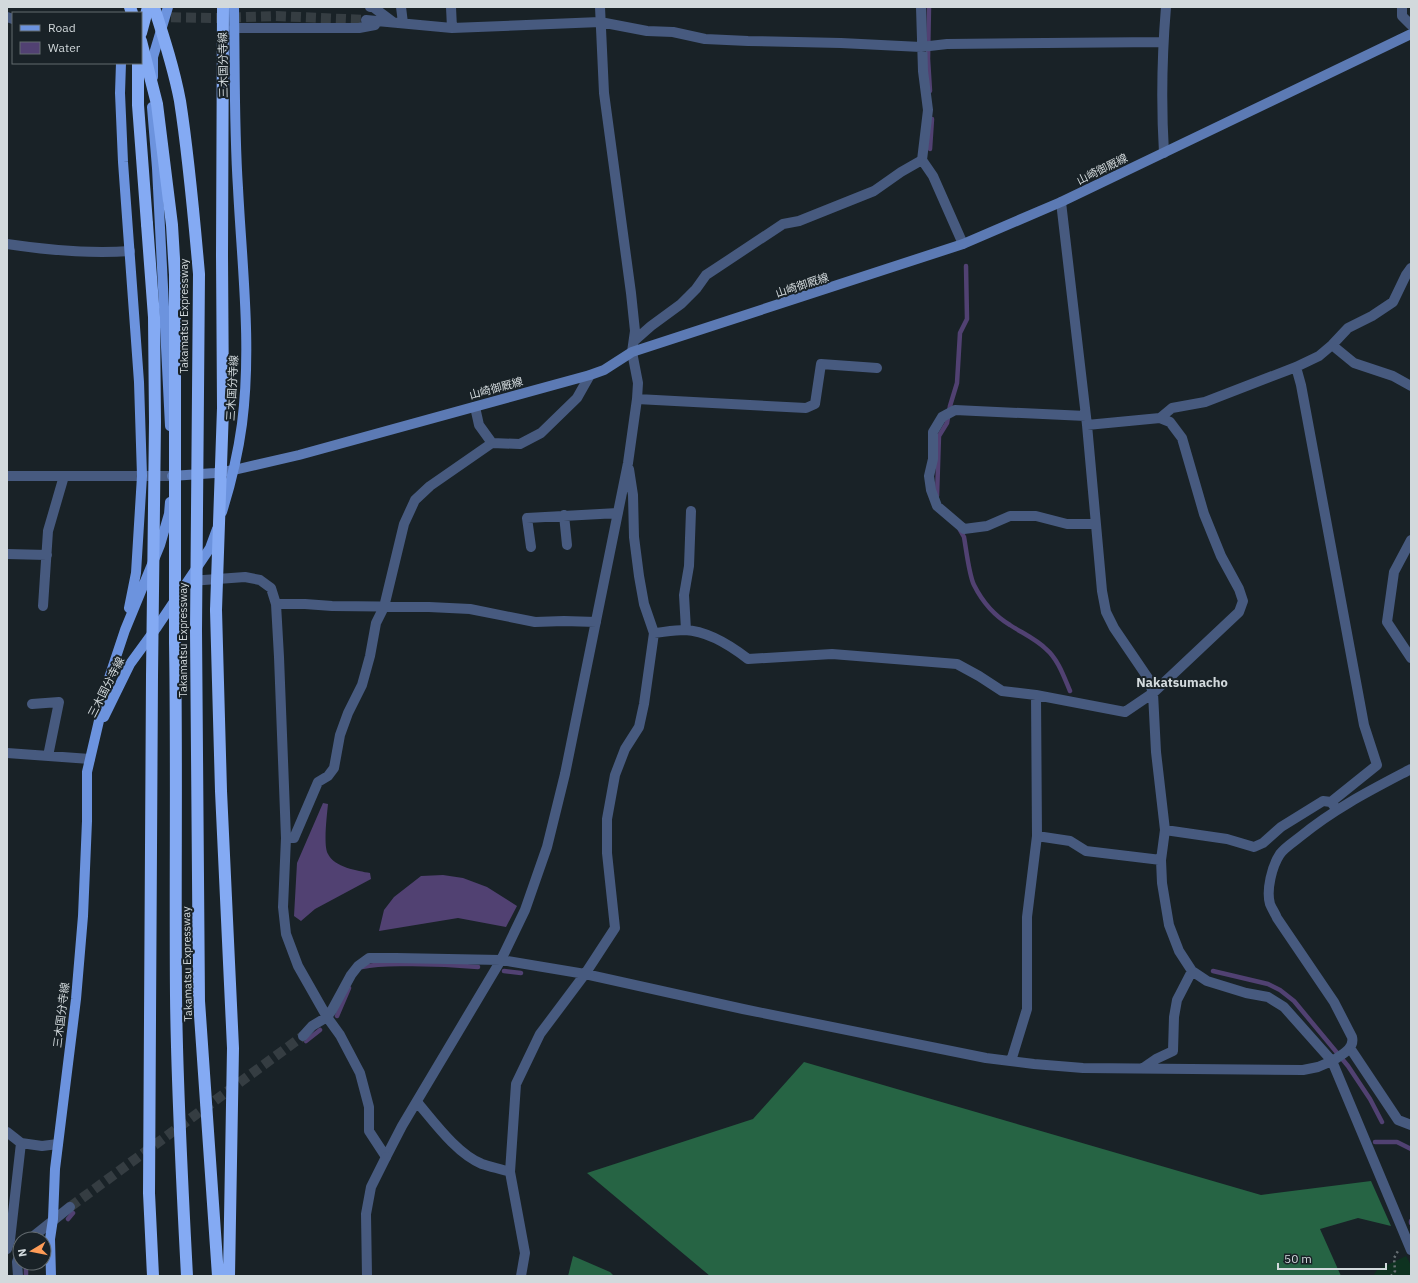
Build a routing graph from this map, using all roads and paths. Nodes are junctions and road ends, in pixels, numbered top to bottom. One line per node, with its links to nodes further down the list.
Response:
1 (148, 7): 19 (highway)
2 (154, 7): 106 (highway, Takamatsu Expressway, bridge)
3 (168, 7): 50 (main road, 三木国分寺線)
4 (223, 7): 107 (highway, bridge)
5 (234, 7): 17 (main road, 三木国分寺線)
6 (370, 7): 14 (street)
7 (401, 7): 14 (street)
8 (451, 7): 18 (street)
9 (600, 7): 15 (street)
10 (921, 7): 23 (street)
11 (1166, 7): 21 (street)
12 (1402, 7): 16 (street)
13 (366, 20): 14 (street)
14 (398, 22): 17 (street); 18 (street)
15 (600, 22): 18 (street); 23 (street); 33 (street)
16 (1411, 25)
17 (234, 28): 46 (main road, 三木国分寺線)
18 (452, 28)
19 (142, 29)
20 (1411, 34): 26 (main road, 山崎御厩線)
21 (1163, 42): 23 (street); 26 (street)
22 (142, 45): 105 (highway, Takamatsu Expressway, bridge)
23 (922, 48): 27 (street)
24 (121, 64): 31 (main road)
25 (138, 64): 104 (highway, bridge)
26 (1164, 153): 28 (main road, 山崎御厩線)
27 (922, 160): 30 (street); 33 (street)
28 (1061, 202): 30 (main road, 山崎御厩線); 43 (street)
29 (7, 244): 31 (street)
30 (963, 244): 35 (main road, 山崎御厩線)
31 (130, 251): 49 (main road)
32 (1411, 268): 34 (street)
33 (634, 341): 35 (street)
34 (1332, 345): 36 (street); 39 (street)
35 (632, 352): 38 (main road, 山崎御厩線); 40 (street)
36 (1296, 367): 42 (street); 77 (street)
37 (877, 368): 40 (street)
38 (590, 375): 41 (main road, 山崎御厩線); 44 (street)
39 (1411, 386)
40 (637, 399): 45 (street)
41 (475, 407): 44 (street); 46 (main road, 山崎御厩線)
42 (1160, 418): 43 (street); 69 (street)
43 (1087, 420): 54 (street); 54 (street)
44 (492, 443): 63 (street)
45 (628, 463): 52 (street); 67 (street)
46 (234, 470): 50 (main road, 山崎御厩線); 60 (main road, 三木国分寺線)
47 (7, 476): 48 (street)
48 (64, 476): 49 (street); 59 (street)
49 (142, 476): 50 (street); 65 (main road)
50 (172, 476): 65 (main road, 三木国分寺線)
51 (691, 511): 66 (street)
52 (618, 513): 53 (street); 64 (street)
53 (564, 515): 56 (street); 57 (street)
54 (1096, 524): 69 (street)
55 (1411, 540): 68 (street)
56 (567, 545)
57 (531, 547)
58 (7, 554): 59 (street)
59 (47, 555): 62 (street)
60 (188, 581): 61 (street); 72 (main road, 三木国分寺線)
61 (276, 604): 63 (street); 80 (street)
62 (43, 606)
63 (384, 607): 64 (street); 80 (street)
64 (596, 622): 82 (street)
65 (125, 630): 72 (main road, 三木国分寺線)
66 (686, 630): 67 (street); 70 (street)
67 (654, 633): 84 (street)
68 (1411, 658)
69 (1153, 693): 70 (street); 78 (street)
70 (1036, 695): 79 (street)
71 (32, 704): 74 (street)
72 (96, 733): 75 (main road, 三木国分寺線)
73 (7, 753): 74 (street)
74 (48, 756): 75 (street)
75 (90, 759): 95 (main road, 三木国分寺線)
76 (1411, 769): 77 (street)
77 (1334, 806): 78 (street); 87 (street)
78 (1165, 830): 81 (street)
79 (1037, 836): 81 (street); 89 (street)
80 (286, 838): 85 (street)
81 (1161, 860): 83 (street)
82 (501, 960): 84 (street); 85 (street); 91 (street)
83 (1192, 971): 88 (street); 90 (street)
84 (584, 974): 89 (street); 97 (street)
85 (327, 1017): 86 (street); 96 (street)
86 (303, 1036)
87 (1348, 1050): 88 (street); 92 (street)
88 (1334, 1060): 90 (street); 101 (street)
89 (1011, 1061): 90 (street)
90 (1144, 1068)
91 (416, 1102): 96 (street); 97 (street)
92 (1411, 1125)
93 (7, 1132): 94 (street)
94 (21, 1143): 95 (street); 102 (street)
95 (58, 1144): 99 (main road, 三木国分寺線)
96 (386, 1157): 108 (street)
97 (510, 1172): 109 (street)
98 (70, 1207): 99 (street)
99 (54, 1219): 100 (street); 103 (main road, 三木国分寺線)
100 (40, 1231)
101 (1407, 1248): 110 (path)
102 (7, 1249)
103 (51, 1276)
104 (153, 1276)
105 (187, 1276)
106 (218, 1276)
107 (229, 1276)
108 (367, 1276)
109 (521, 1276)
110 (1391, 1276)

